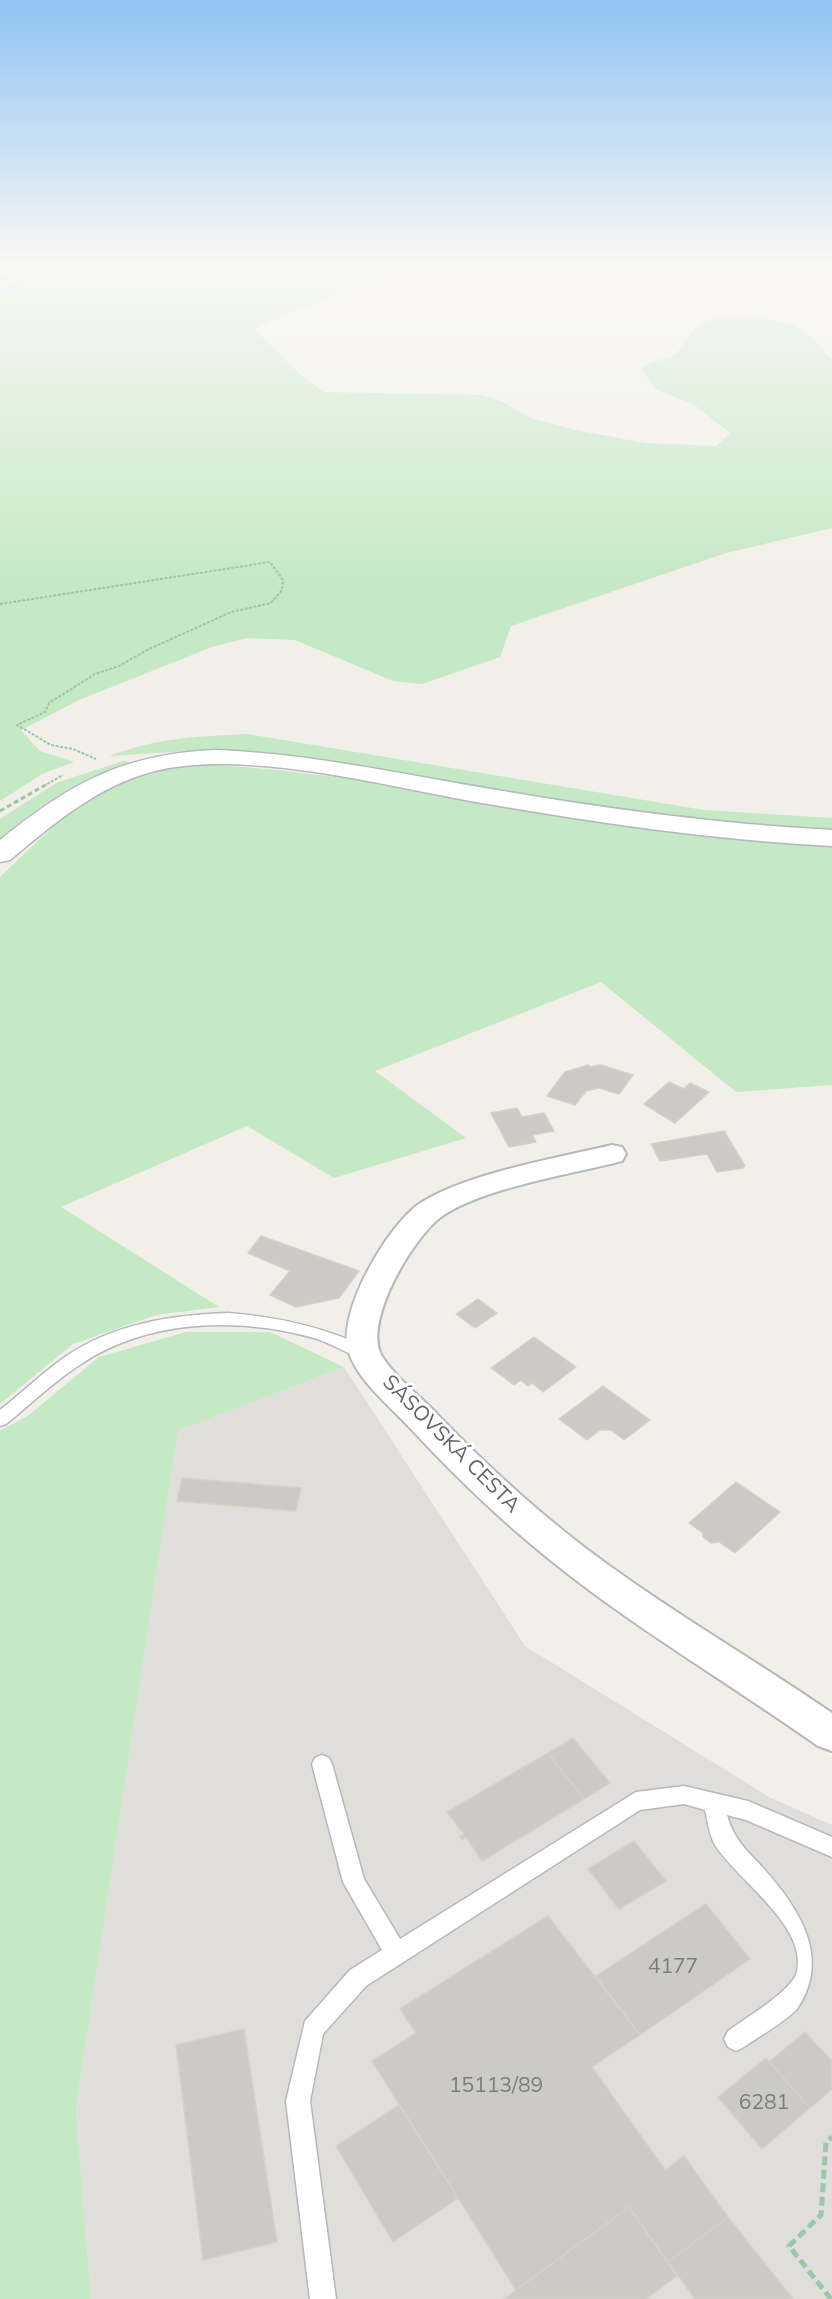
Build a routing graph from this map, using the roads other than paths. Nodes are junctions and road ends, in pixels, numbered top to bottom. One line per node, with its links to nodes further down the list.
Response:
1 (832, 838): 2 (street)
2 (0, 854)
3 (612, 1154): 4 (street)
4 (364, 1353): 5 (lane); 6 (street, SÁSOVSKÁ CESTA)
5 (0, 1419)
6 (832, 1734)
7 (322, 1764): 10 (lane)
8 (713, 1802): 9 (lane); 10 (lane); 11 (lane)
9 (832, 1847)
10 (396, 1954): 12 (lane)
11 (736, 2039)
12 (322, 2299)

